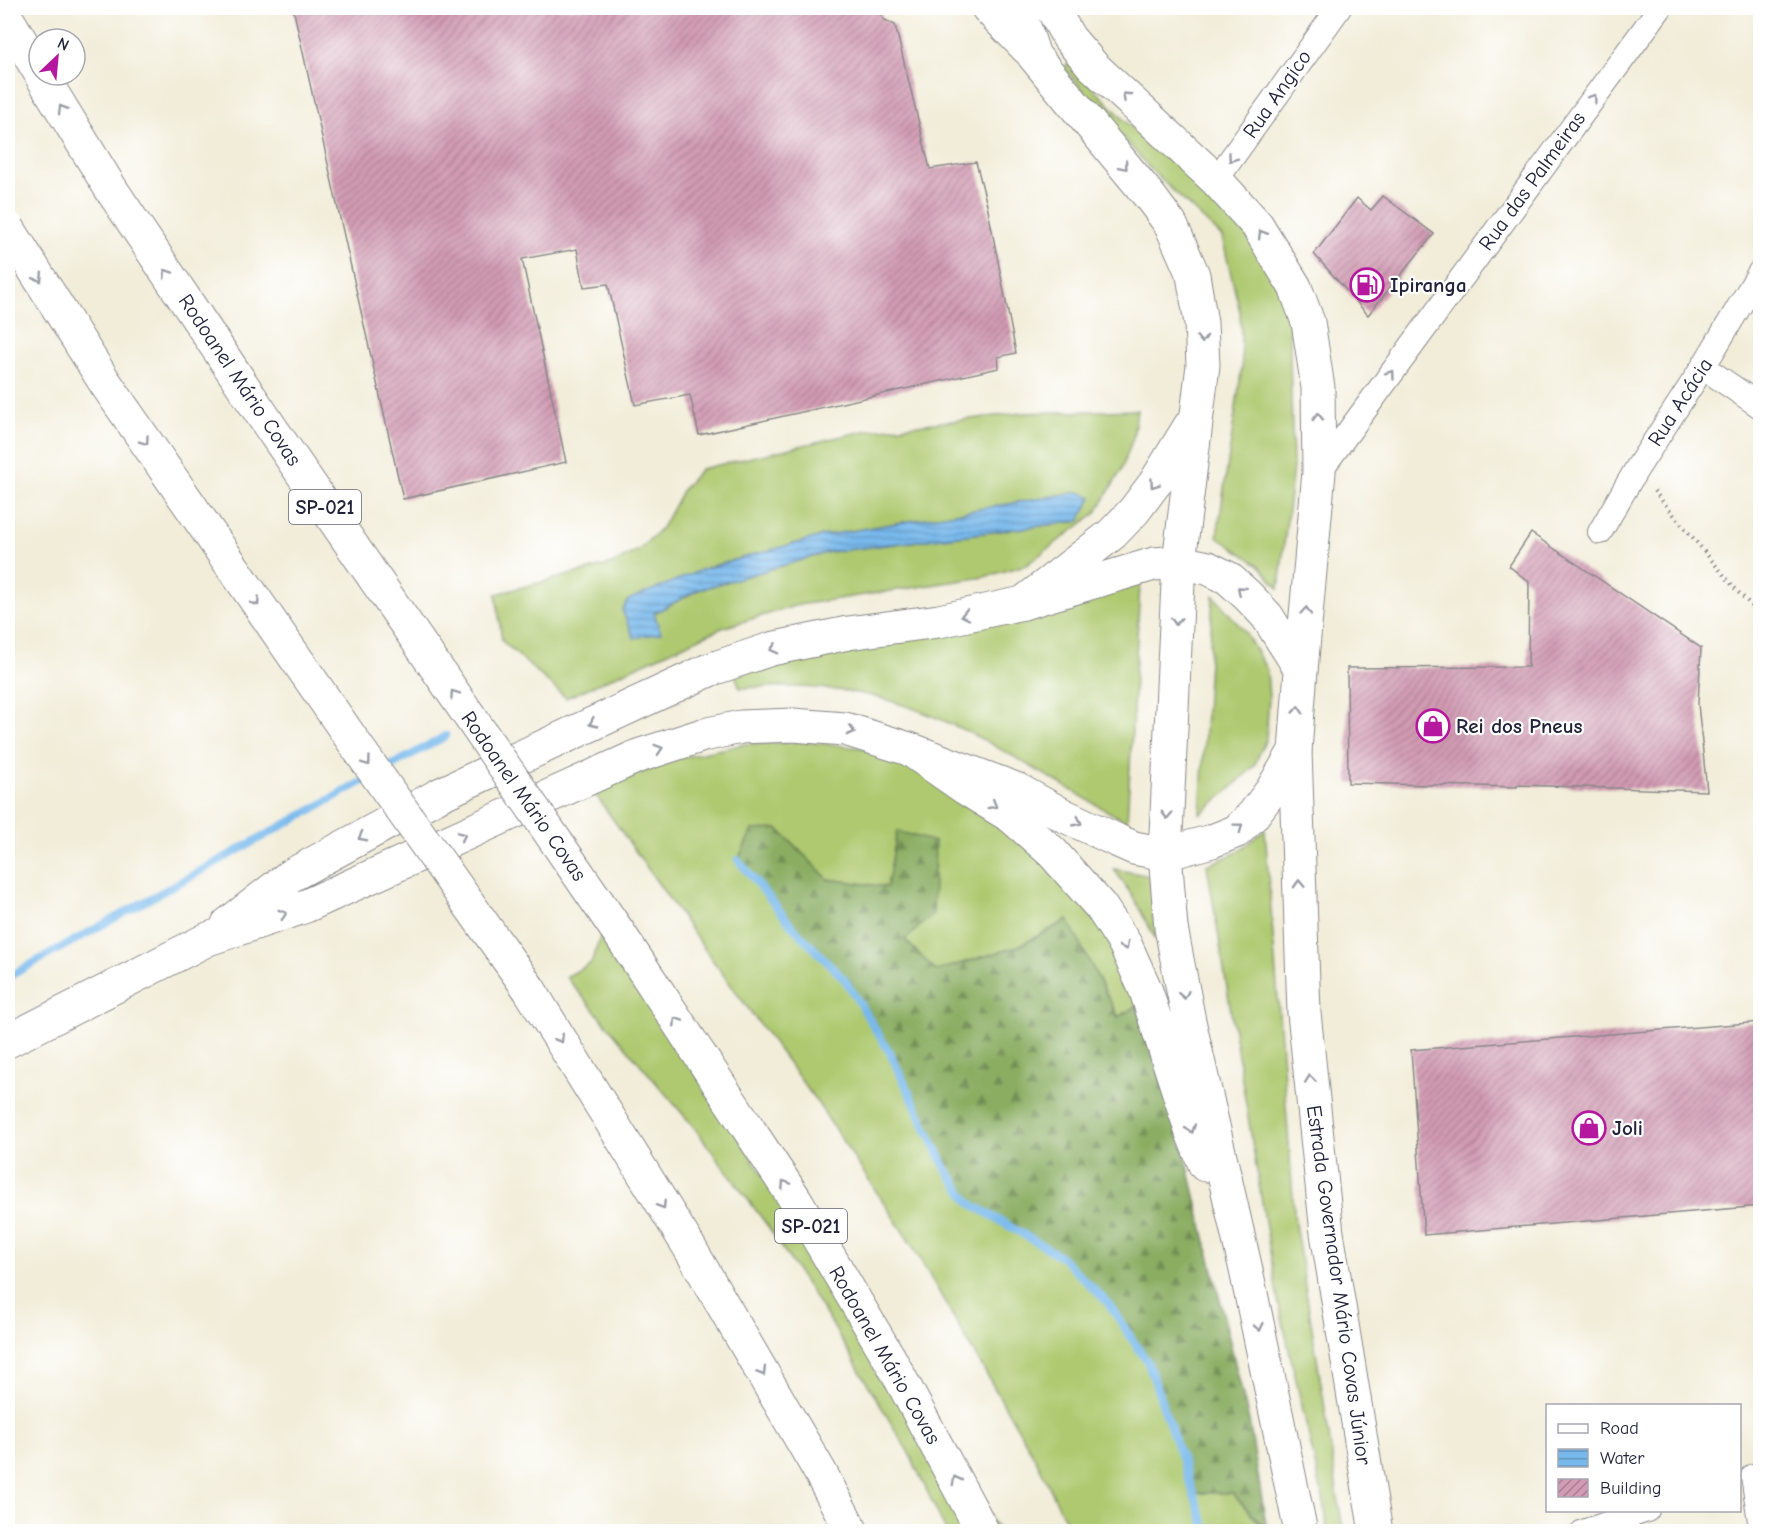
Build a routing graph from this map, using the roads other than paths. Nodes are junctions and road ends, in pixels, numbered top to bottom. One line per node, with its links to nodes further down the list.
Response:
1 (988, 8): 8 (main road)
2 (1018, 8): 8 (main road)
3 (1052, 8): 10 (main road, Estrada Governador Mário Covas Júnior, one-way to 3)
4 (1339, 8): 10 (street, Rua Angico, one-way to 10)
5 (1660, 8): 16 (street, Rua das Palmeiras, one-way to 5)
6 (8, 20): 7 (main road)
7 (27, 51)
8 (1034, 56): 15 (main road, one-way to 15)
9 (48, 87): 31 (main road, Rodoanel Mário Covas / SP-021, one-way to 9, bridge)
10 (1216, 180): 16 (main road, Estrada Governador Mário Covas Júnior, one-way to 10)
11 (8, 228): 30 (main road, one-way to 30, bridge)
12 (1761, 273): 13 (street, Rua Acácia)
13 (1703, 367): 14 (street); 17 (street, Rua Acácia)
14 (1761, 406)
15 (1196, 417): 18 (main road); 19 (main road, one-way to 19)
16 (1319, 471): 20 (main road, Estrada Governador Mário Covas Júnior, one-way to 16)
17 (1600, 532)
18 (1179, 562): 19 (main road); 20 (main road, one-way to 18); 23 (main road, one-way to 23)
19 (1023, 603): 24 (main road, one-way to 24)
20 (1301, 670): 22 (main road, Estrada Governador Mário Covas Júnior, one-way to 20)
21 (909, 749): 23 (main road, one-way to 23); 24 (main road, one-way to 21); 26 (main road, one-way to 26)
22 (1295, 751): 23 (main road, one-way to 22); 33 (main road, Estrada Governador Mário Covas Júnior, one-way to 22)
23 (1165, 854): 26 (main road, one-way to 26)
24 (207, 939): 25 (main road)
25 (8, 1041)
26 (1246, 1270): 32 (main road, one-way to 32)
27 (1751, 1477): 29 (street)
28 (1641, 1512): 34 (street)
29 (1761, 1521)
30 (852, 1532)
31 (983, 1532)
32 (1301, 1532)
33 (1376, 1532)
34 (1583, 1532)

